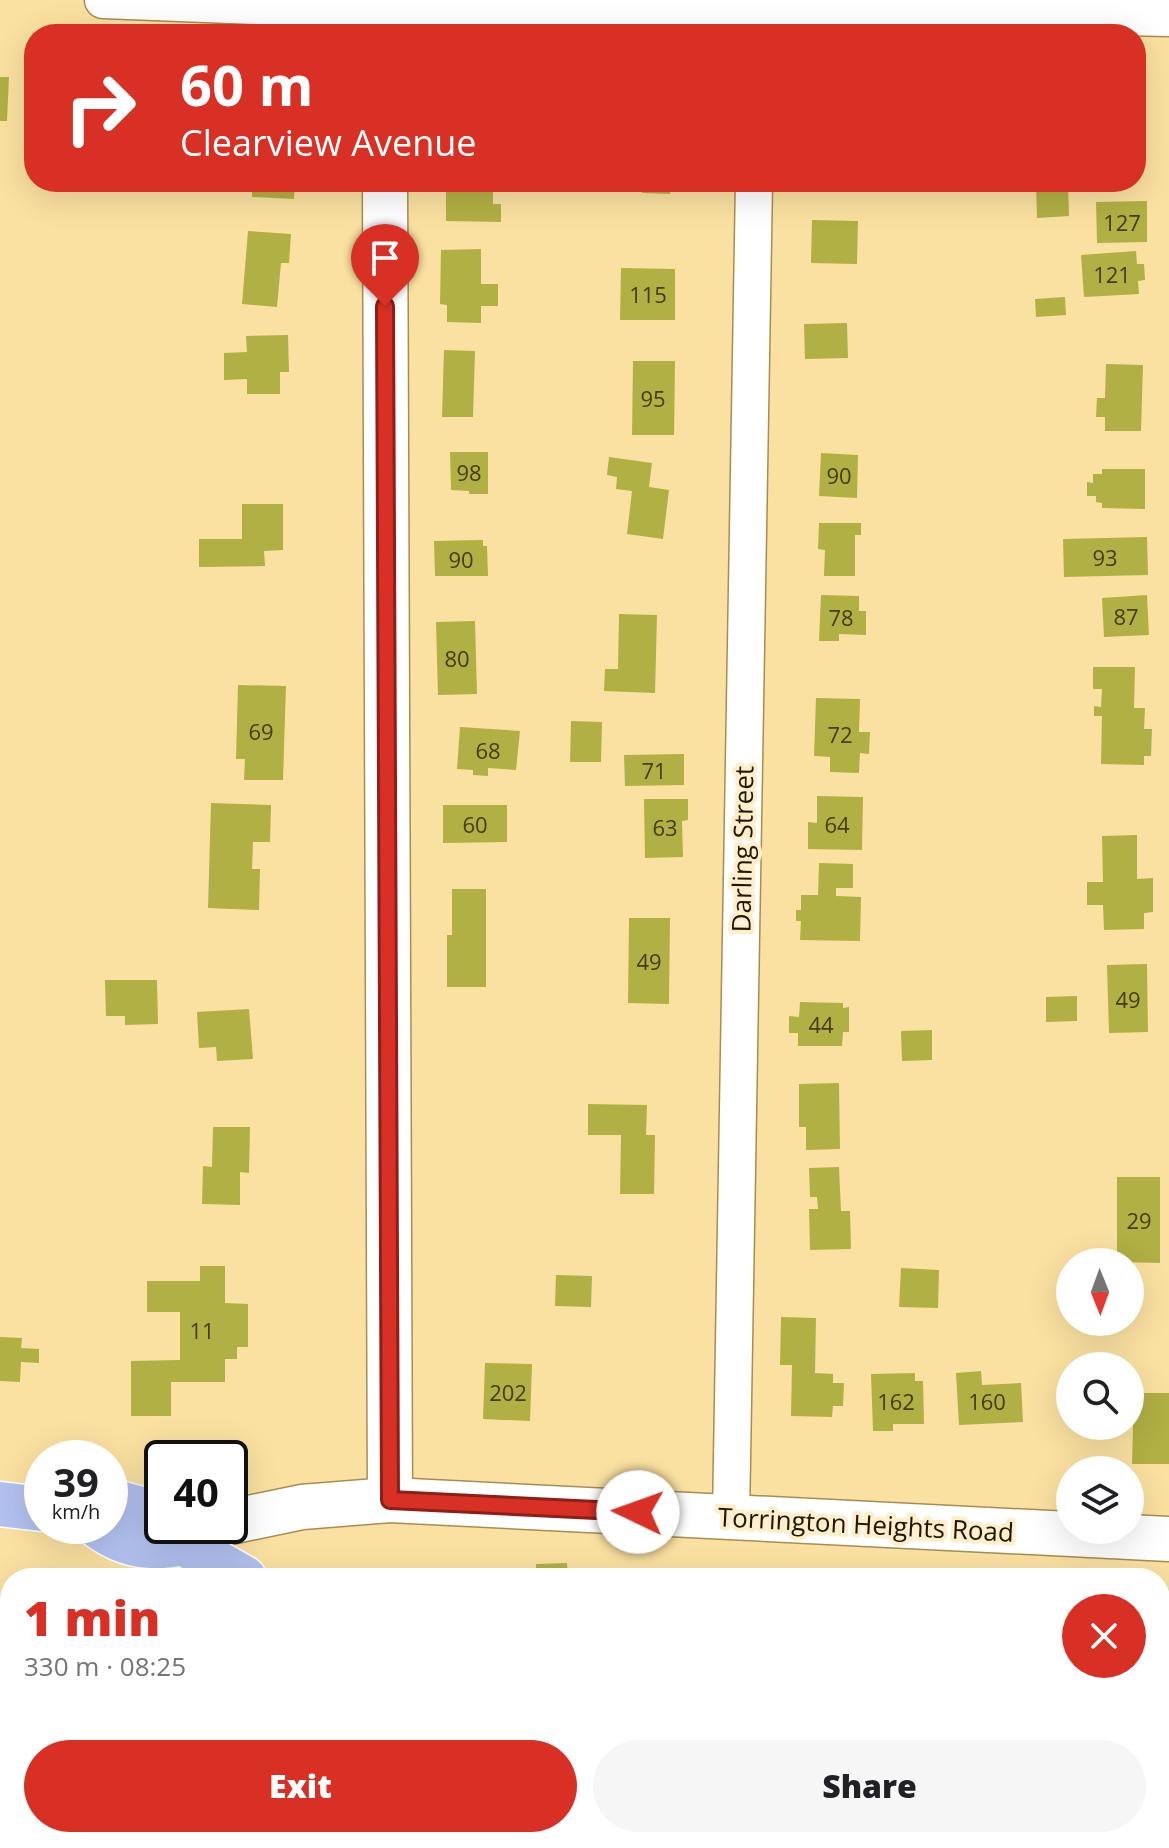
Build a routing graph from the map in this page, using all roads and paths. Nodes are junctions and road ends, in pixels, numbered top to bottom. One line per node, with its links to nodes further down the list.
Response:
1 (103, 0): 3 (street)
2 (757, 14): 3 (street); 4 (street)
3 (384, 15)
4 (1169, 18)
5 (385, 192): 7 (street)
6 (754, 192): 10 (street, Darling Street)
7 (390, 1500): 10 (street, Torrington Heights Road); 11 (street, Torrington Heights Road)
8 (0, 1504): 9 (main road)
9 (24, 1507)
10 (731, 1517): 12 (street, Torrington Heights Road)
11 (248, 1518)
12 (1169, 1539)
13 (128, 1541): 14 (main road)
14 (170, 1544)
15 (172, 1544): 17 (lane)
16 (205, 1544): 18 (main road)
17 (154, 1568)
18 (233, 1568)

